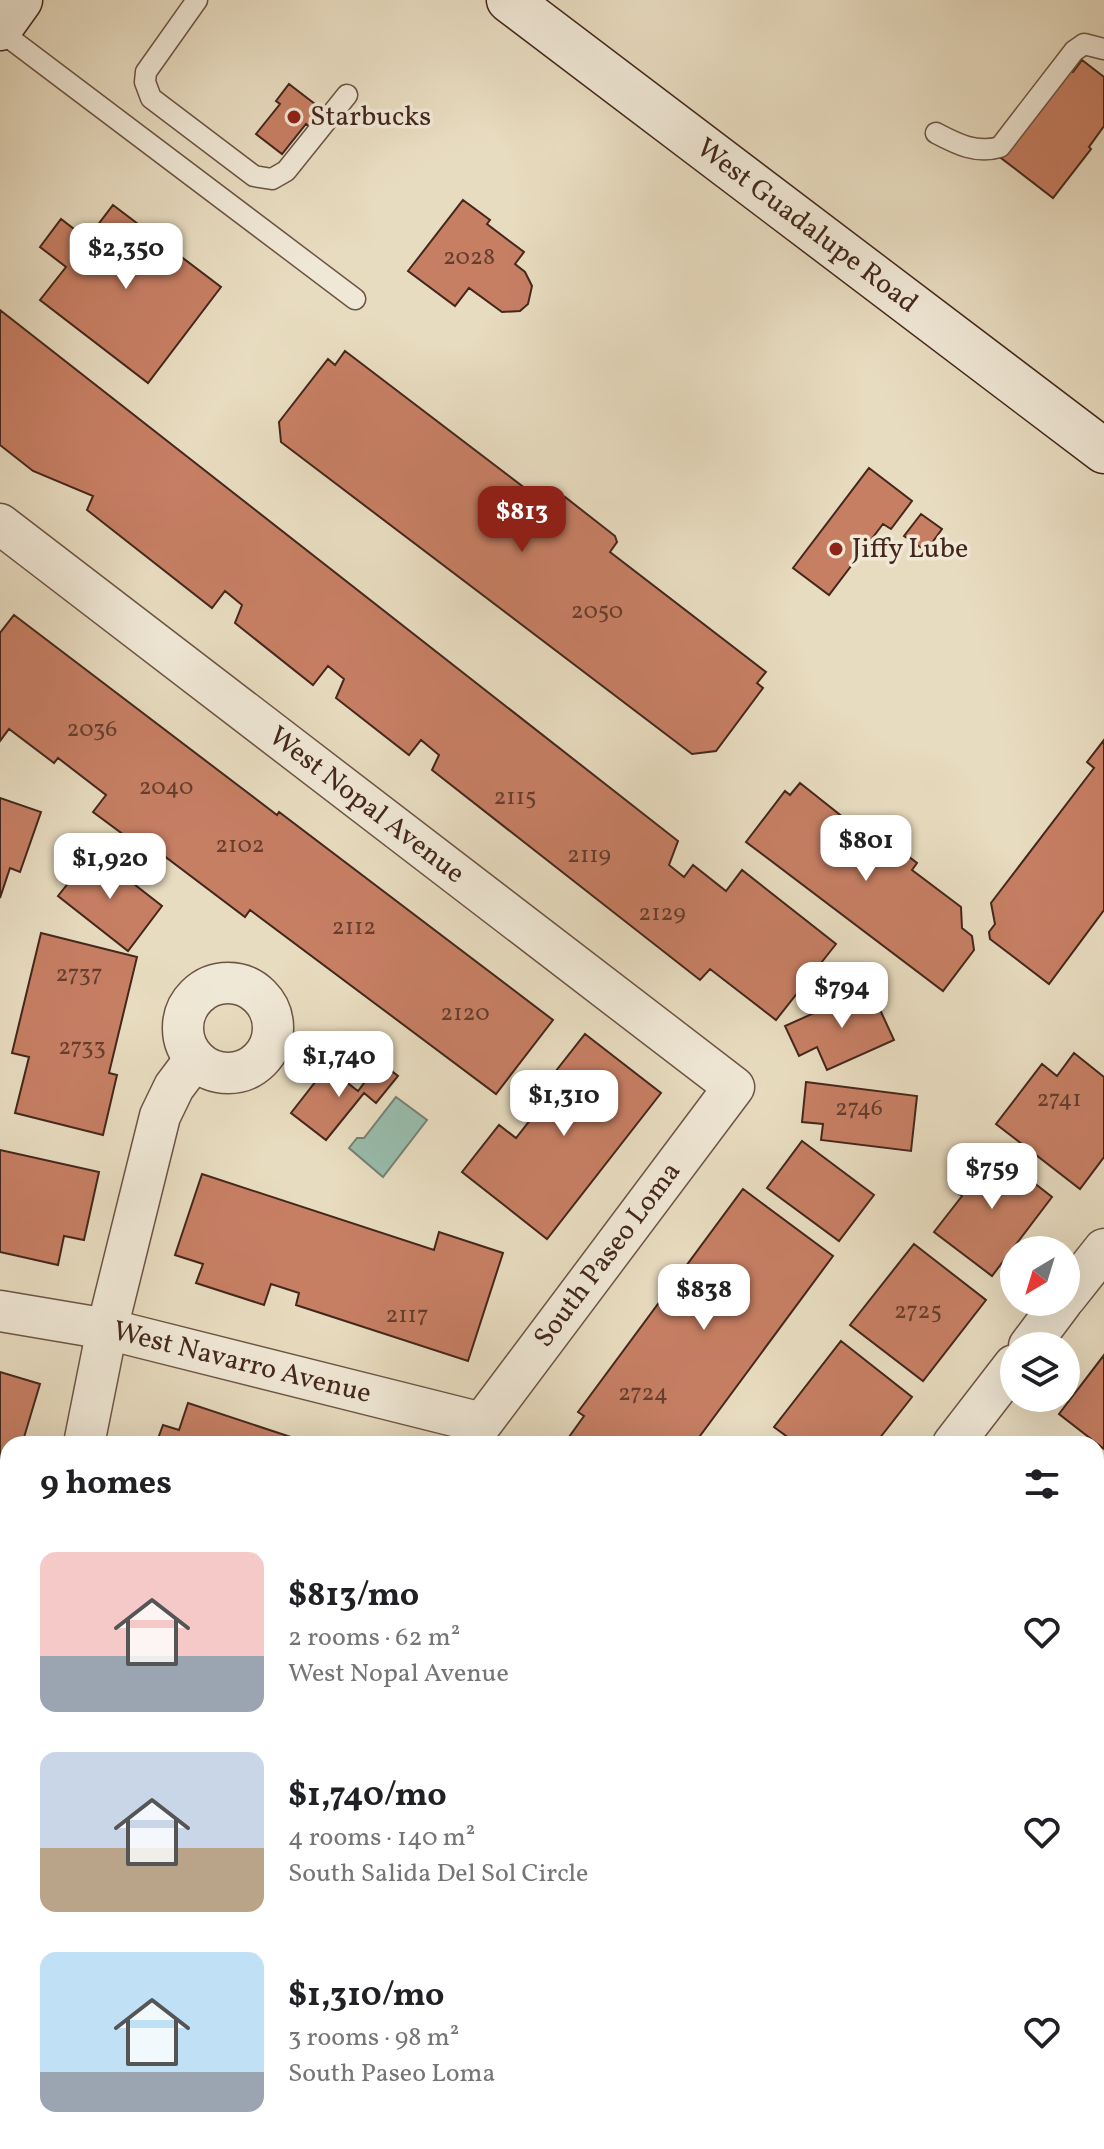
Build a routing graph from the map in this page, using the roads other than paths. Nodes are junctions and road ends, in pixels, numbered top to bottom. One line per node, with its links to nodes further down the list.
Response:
1 (20, 0): 4 (main road)
2 (197, 0): 6 (lane)
3 (509, 0): 9 (main road, West Guadalupe Road)
4 (0, 29): 8 (lane)
5 (1104, 49): 7 (lane)
6 (347, 95)
7 (936, 133)
8 (355, 299)
9 (1104, 451)
10 (0, 525): 12 (street, West Nopal Avenue)
11 (195, 1059): 17 (street)
12 (734, 1087): 20 (street, South Paseo Loma)
13 (1104, 1249): 14 (street)
14 (1080, 1280)
15 (0, 1311): 17 (street, West Navarro Avenue)
16 (1052, 1316): 18 (street)
17 (107, 1329): 20 (street, West Navarro Avenue); 21 (street)
18 (1040, 1332)
19 (1000, 1383): 22 (street)
20 (482, 1423)
21 (86, 1436)
22 (959, 1436)

